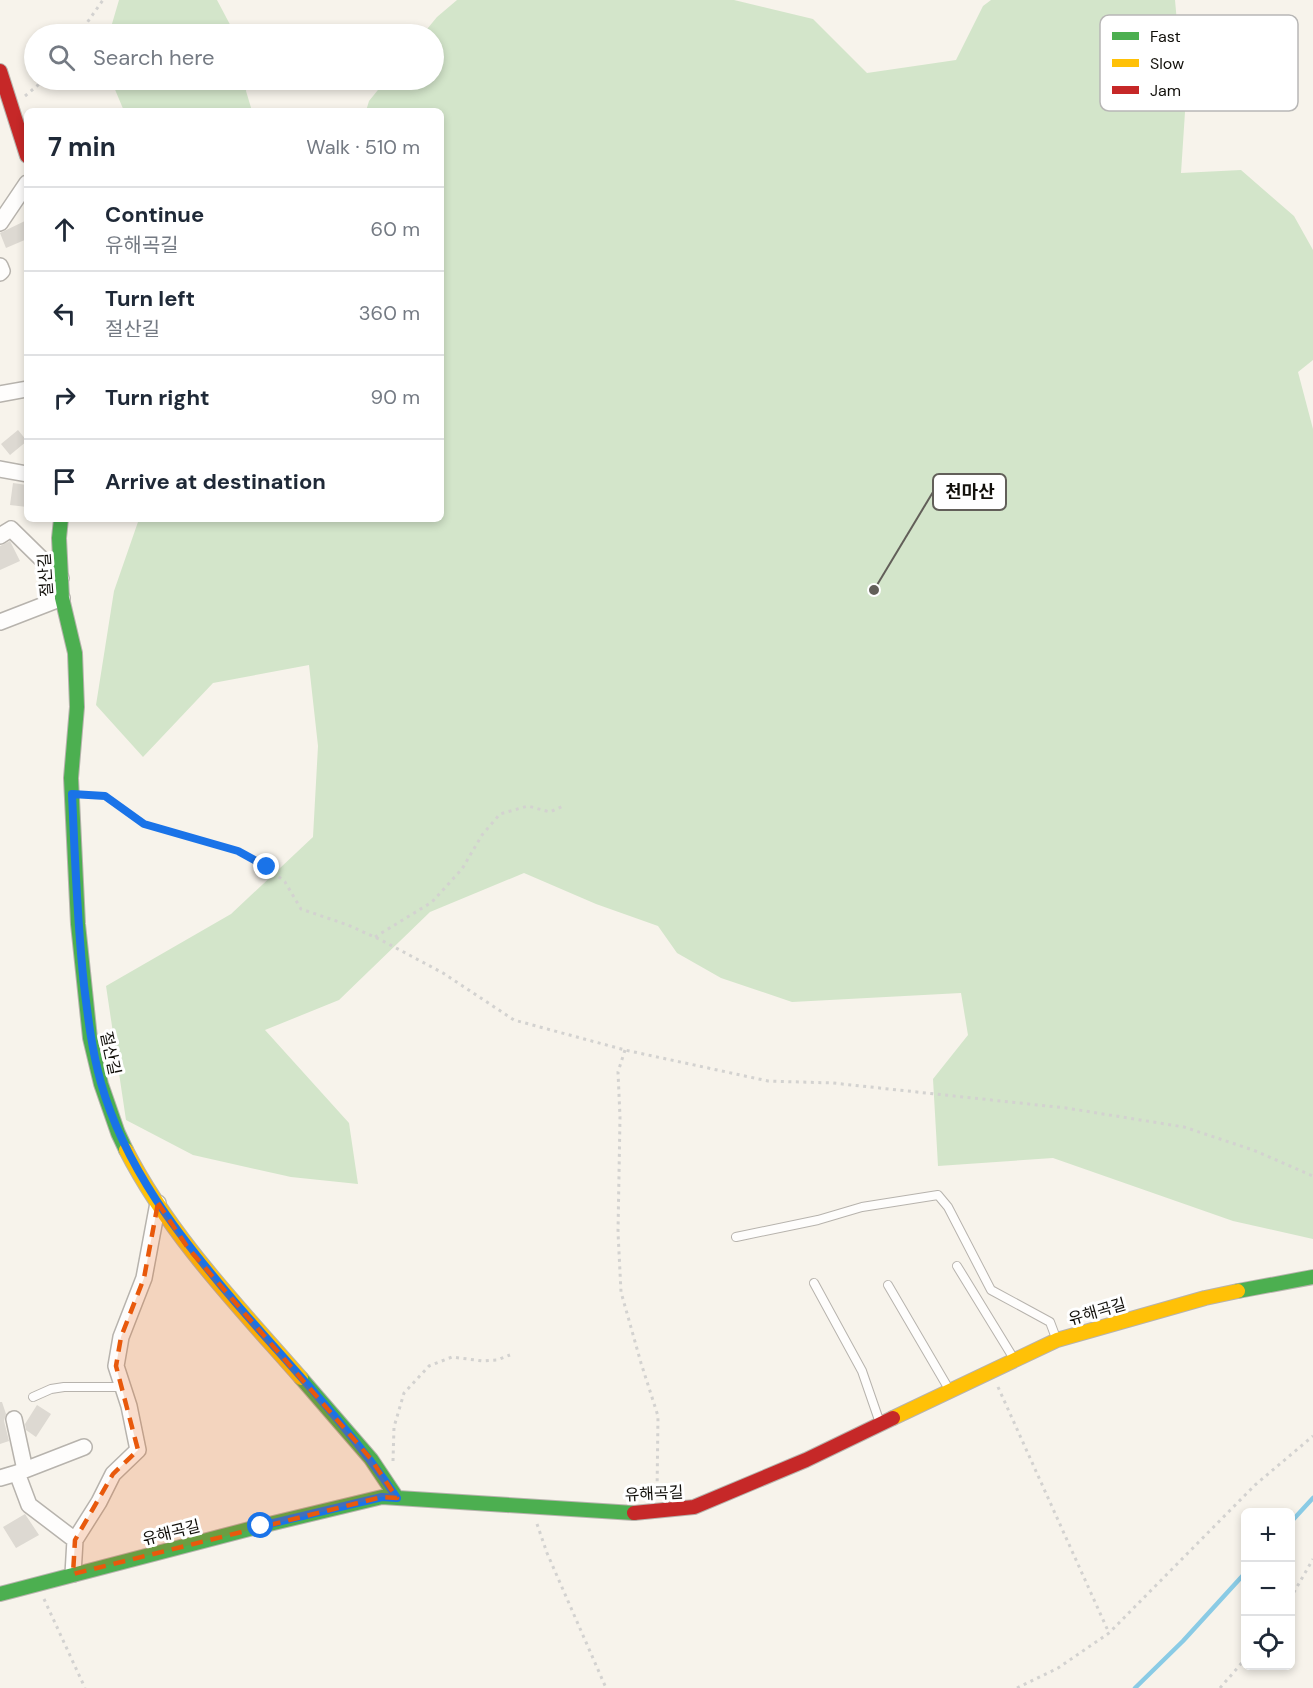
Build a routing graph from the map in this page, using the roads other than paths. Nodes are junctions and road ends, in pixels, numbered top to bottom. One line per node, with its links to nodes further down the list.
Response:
1 (0, 71): 2 (street)
2 (24, 146)
3 (24, 187): 4 (street)
4 (0, 223)
5 (0, 266): 6 (street)
6 (0, 273)
7 (24, 390): 8 (street)
8 (0, 394)
9 (0, 469): 10 (street)
10 (24, 473)
11 (61, 522): 13 (street, 절산길)
12 (0, 536): 13 (street)
13 (61, 578): 14 (street, 절산길)
14 (62, 598): 15 (street); 16 (street, 절산길)
15 (0, 622)
16 (158, 1203): 24 (street); 32 (street, 절산길)
17 (736, 1237): 22 (lane)
18 (957, 1266): 23 (lane)
19 (1313, 1277): 22 (street, 유해곡길)
20 (814, 1283): 28 (lane)
21 (888, 1285): 25 (lane)
22 (1056, 1340): 23 (street, 유해곡길)
23 (1015, 1360): 25 (street, 유해곡길)
24 (123, 1387): 26 (lane); 33 (street)
25 (951, 1392): 28 (street, 유해곡길)
26 (33, 1397)
27 (14, 1419): 30 (street)
28 (881, 1425): 32 (street, 유해곡길)
29 (84, 1447): 30 (street)
30 (21, 1472): 31 (street); 33 (street)
31 (0, 1478)
32 (397, 1498): 34 (street, 유해곡길)
33 (75, 1540): 34 (street)
34 (73, 1574): 35 (street, 유해곡길)
35 (0, 1594)

